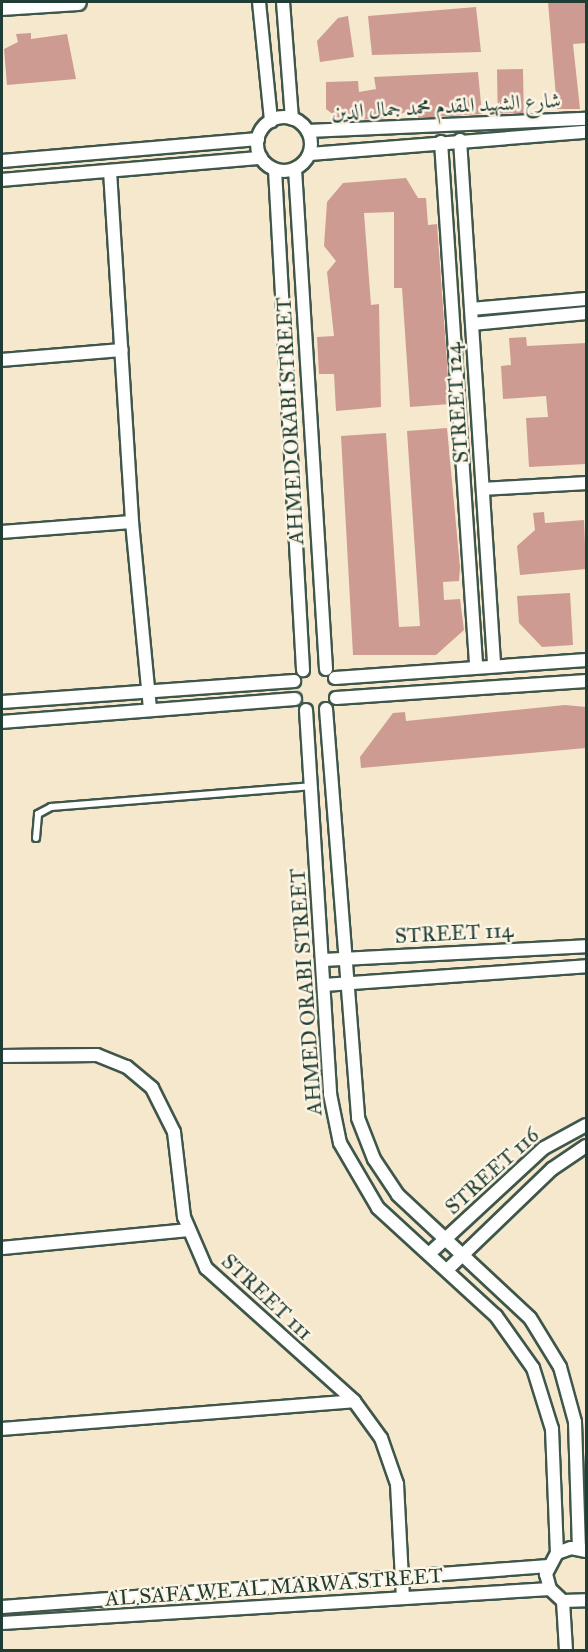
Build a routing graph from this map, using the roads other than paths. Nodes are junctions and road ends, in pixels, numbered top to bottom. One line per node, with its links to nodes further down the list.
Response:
1 (78, 2): 4 (street)
2 (259, 2): 7 (street)
3 (283, 2): 5 (street)
4 (2, 7)
5 (292, 119): 7 (street); 8 (street)
6 (586, 119): 8 (street, شارع الشهيد المقدم محمد جمال الدين)
7 (271, 121): 10 (street)
8 (308, 131): 13 (street)
9 (586, 132): 11 (street, شارع الشهيد المقدم محمد جمال الدين)
10 (258, 139): 14 (street); 15 (street)
11 (460, 140): 12 (street, شارع الشهيد المقدم محمد جمال الدين); 21 (street, STREET 124)
12 (441, 142): 13 (street, شارع الشهيد المقدم محمد جمال الدين); 32 (street, STREET 124)
13 (310, 154): 16 (street)
14 (261, 158): 17 (street); 18 (street)
15 (2, 161)
16 (295, 169): 17 (street); 34 (street, AHMED ORABI STREET)
17 (275, 170): 33 (street, AHMED ORABI STREET)
18 (110, 171): 19 (street); 24 (street)
19 (2, 180)
20 (586, 298): 21 (street)
21 (471, 309): 23 (street, STREET 124)
22 (586, 313): 23 (street)
23 (472, 324): 27 (street, STREET 124)
24 (122, 350): 25 (street); 28 (street)
25 (2, 360)
26 (586, 483): 27 (street)
27 (483, 489): 31 (street, STREET 124)
28 (132, 522): 29 (street); 37 (street)
29 (2, 532)
30 (586, 660): 31 (street)
31 (494, 663): 32 (street)
32 (476, 664): 34 (street)
33 (303, 670): 34 (street); 35 (street)
34 (330, 674): 38 (street)
35 (294, 681): 37 (street); 39 (street)
36 (586, 681): 38 (street)
37 (148, 689): 40 (street); 41 (street)
38 (336, 698): 42 (street)
39 (295, 699): 41 (street); 43 (street)
40 (2, 702)
41 (150, 709): 44 (street)
42 (326, 709): 43 (street); 48 (street, AHMED ORABI STREET)
43 (306, 710): 45 (street, AHMED ORABI STREET)
44 (2, 722)
45 (311, 785): 46 (lane); 49 (street, AHMED ORABI STREET)
46 (36, 838)
47 (586, 946): 48 (street, STREET 114)
48 (343, 959): 49 (street, STREET 114); 51 (street, AHMED ORABI STREET)
49 (323, 960): 52 (street, AHMED ORABI STREET)
50 (586, 966): 51 (street, STREET 114)
51 (345, 983): 52 (street, STREET 114); 57 (street, AHMED ORABI STREET)
52 (324, 984): 59 (street, AHMED ORABI STREET)
53 (2, 1056): 56 (street, STREET 111)
54 (586, 1125): 57 (street, STREET 116)
55 (586, 1146): 60 (street, STREET 116)
56 (188, 1230): 58 (street); 62 (street, STREET 111)
57 (445, 1239): 59 (street, STREET 116); 60 (street, AHMED ORABI STREET)
58 (2, 1248)
59 (429, 1254): 61 (street, AHMED ORABI STREET)
60 (462, 1256): 61 (street, STREET 116); 64 (street, AHMED ORABI STREET)
61 (447, 1270): 65 (street, AHMED ORABI STREET)
62 (354, 1401): 63 (street); 67 (street, STREET 111)
63 (2, 1429)
64 (583, 1549): 65 (street)
65 (557, 1553): 66 (street)
66 (548, 1566): 67 (street, AL SAFA WE AL MARWA STREET); 68 (street)
67 (402, 1576): 69 (street, STREET 111); 72 (street, AL SAFA WE AL MARWA STREET)
68 (550, 1589): 69 (street, AL SAFA WE AL MARWA STREET); 71 (street)
69 (403, 1598): 74 (street, AL SAFA WE AL MARWA STREET)
70 (586, 1600): 71 (street); 73 (street)
71 (563, 1601): 75 (street)
72 (2, 1607)
73 (586, 1612)
74 (2, 1623)
75 (566, 1650)

